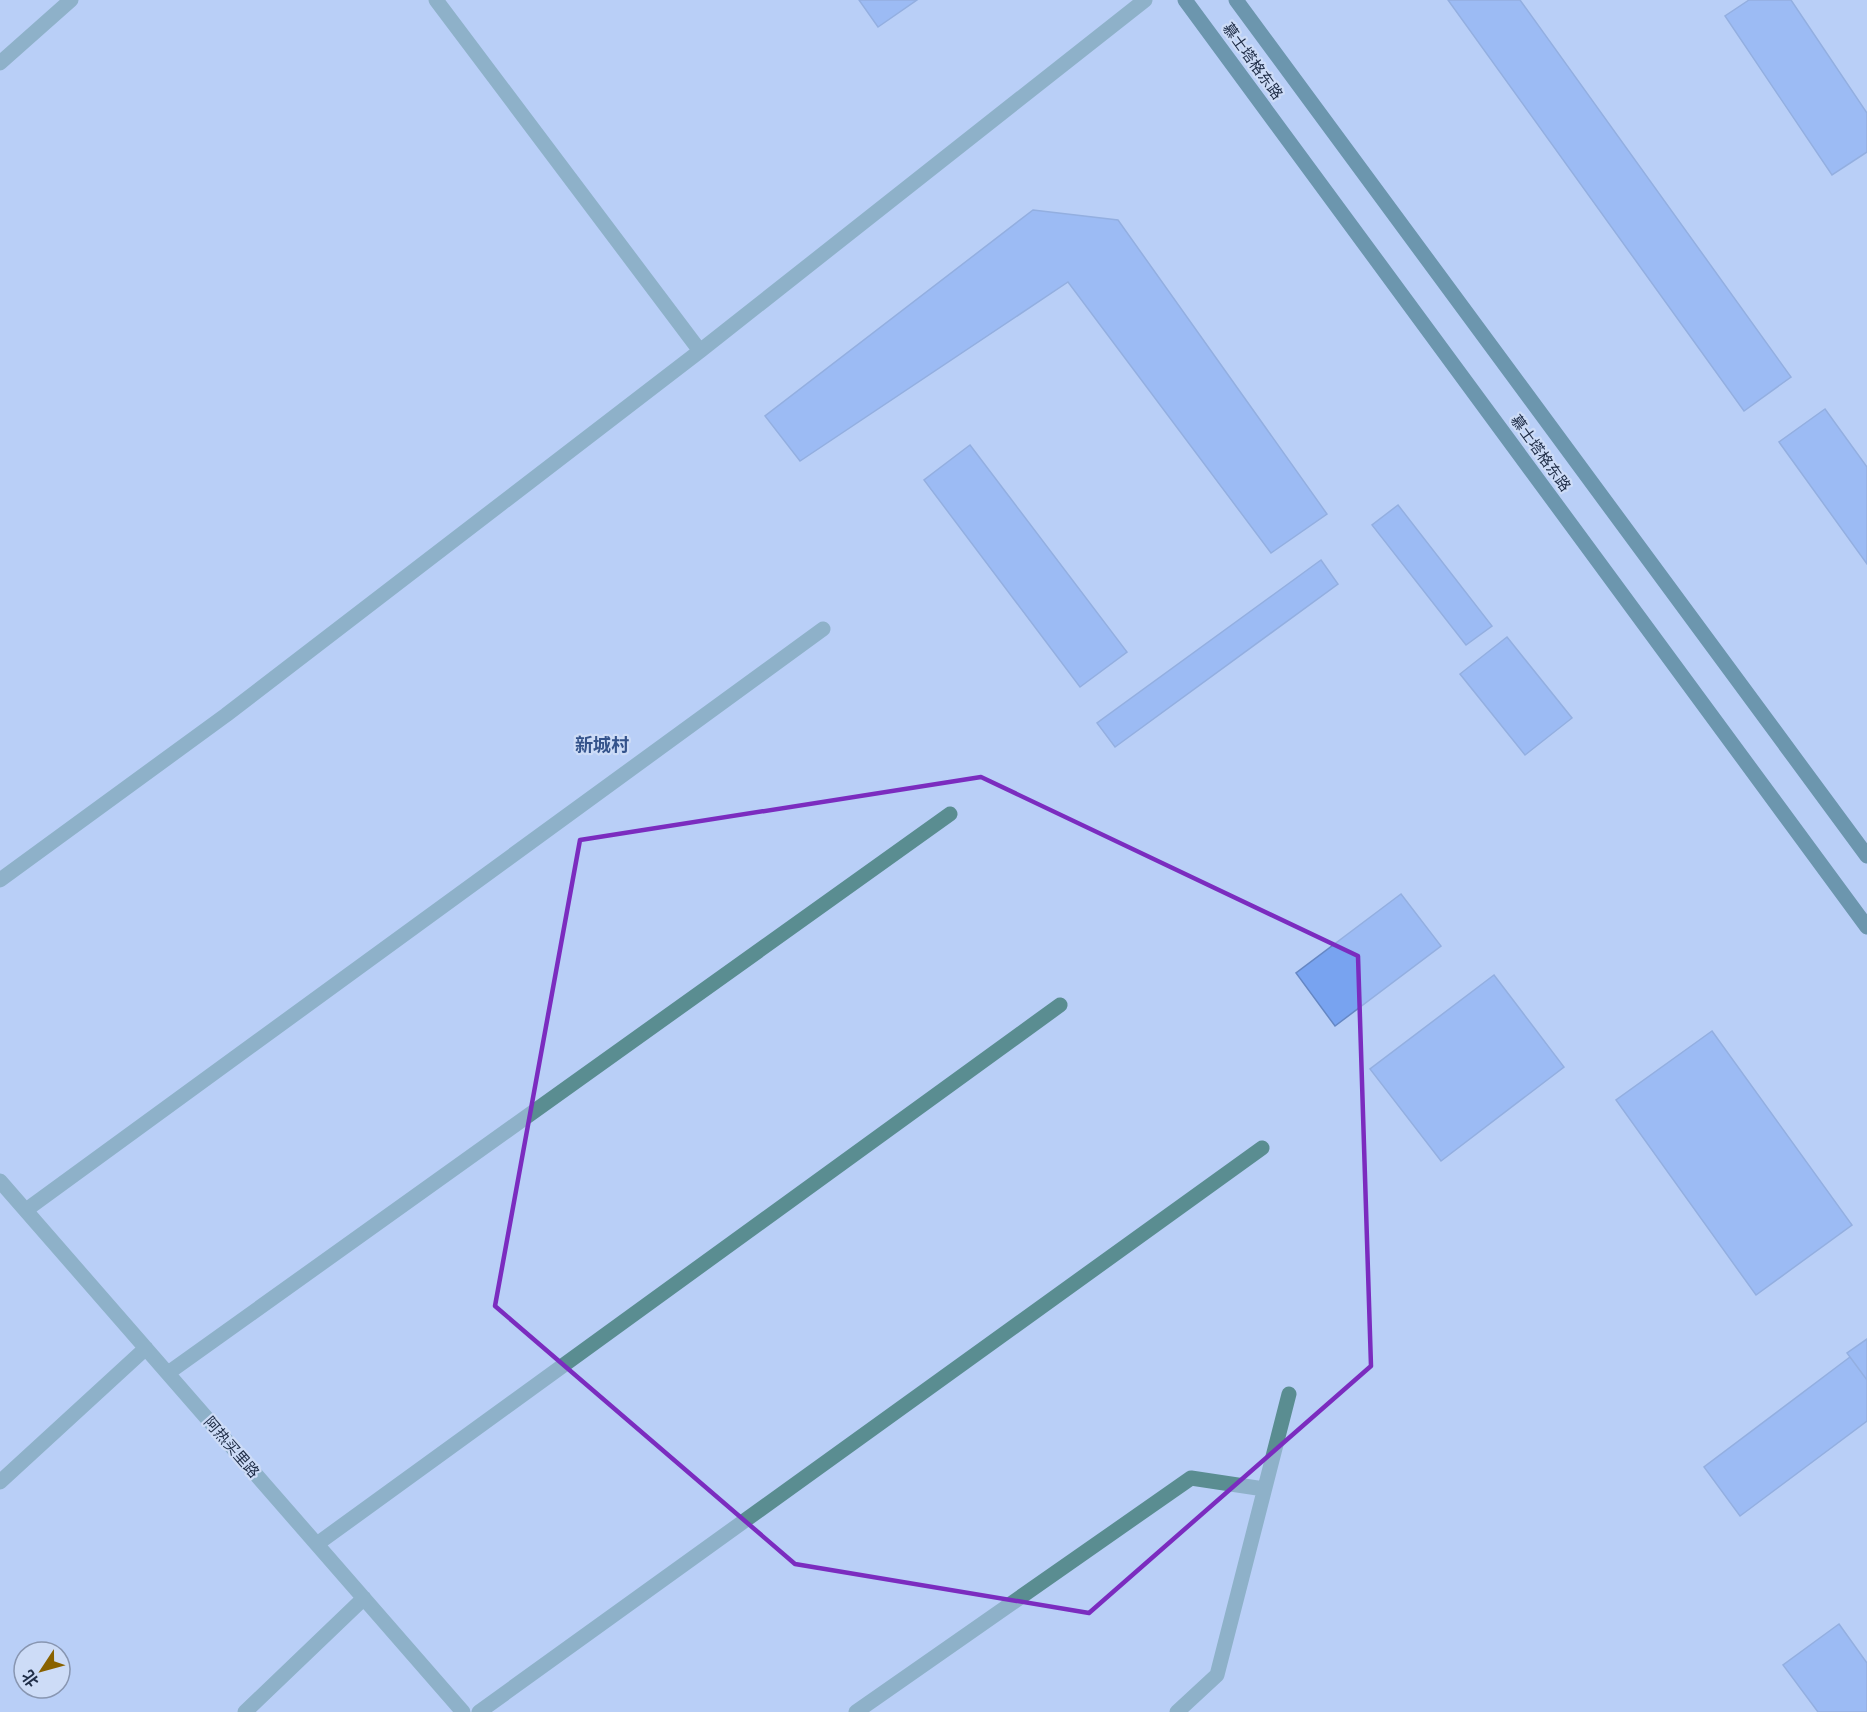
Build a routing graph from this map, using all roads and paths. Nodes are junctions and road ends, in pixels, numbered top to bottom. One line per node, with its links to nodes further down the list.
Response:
1 (70, 0): 6 (street)
2 (436, 0): 7 (street)
3 (1145, 0): 7 (street)
4 (1185, 0): 12 (main road, 慕士塔格东路)
5 (1236, 0): 10 (main road, 慕士塔格东路)
6 (0, 63)
7 (700, 351): 11 (street)
8 (823, 629): 16 (street)
9 (950, 814): 18 (street)
10 (1867, 856)
11 (0, 880)
12 (1867, 927)
13 (1060, 1005): 22 (street)
14 (1262, 1148): 26 (street)
15 (0, 1181): 16 (street, 阿热买里路)
16 (26, 1210): 17 (street, 阿热买里路)
17 (146, 1348): 18 (street, 阿热买里路); 20 (street)
18 (168, 1373): 22 (street, 阿热买里路)
19 (1288, 1394): 21 (street)
20 (0, 1482)
21 (1264, 1489): 27 (street); 28 (street)
22 (317, 1545): 23 (street, 阿热买里路)
23 (364, 1598): 24 (street); 25 (street, 阿热买里路)
24 (245, 1712)
25 (463, 1712)
26 (479, 1712)
27 (856, 1712)
28 (1177, 1712)

